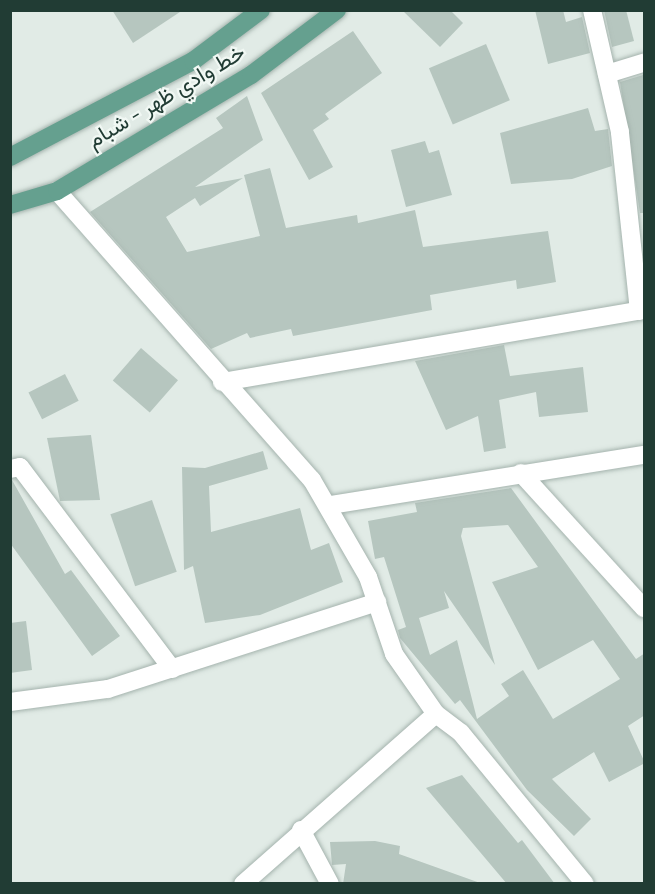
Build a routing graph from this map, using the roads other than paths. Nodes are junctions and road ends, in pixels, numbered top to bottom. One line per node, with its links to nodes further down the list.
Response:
1 (261, 10): 6 (main road, خط وادي ظهر - شبام)
2 (337, 10): 7 (main road, خط وادي ظهر - شبام)
3 (592, 10): 5 (street)
4 (645, 63): 5 (street)
5 (607, 74): 9 (street)
6 (10, 157)
7 (57, 191): 8 (main road, خط وادي ظهر - شبام); 10 (street)
8 (10, 205)
9 (640, 254): 10 (street)
10 (222, 382): 14 (street)
11 (645, 455): 13 (street)
12 (10, 469): 17 (street)
13 (521, 473): 14 (street); 16 (street)
14 (331, 505): 15 (street)
15 (377, 602): 17 (street); 19 (street)
16 (645, 609)
17 (172, 669): 18 (street)
18 (10, 702)
19 (436, 714): 20 (street); 23 (street)
20 (301, 830): 21 (street); 22 (street)
21 (243, 884)
22 (330, 884)
23 (585, 884)

